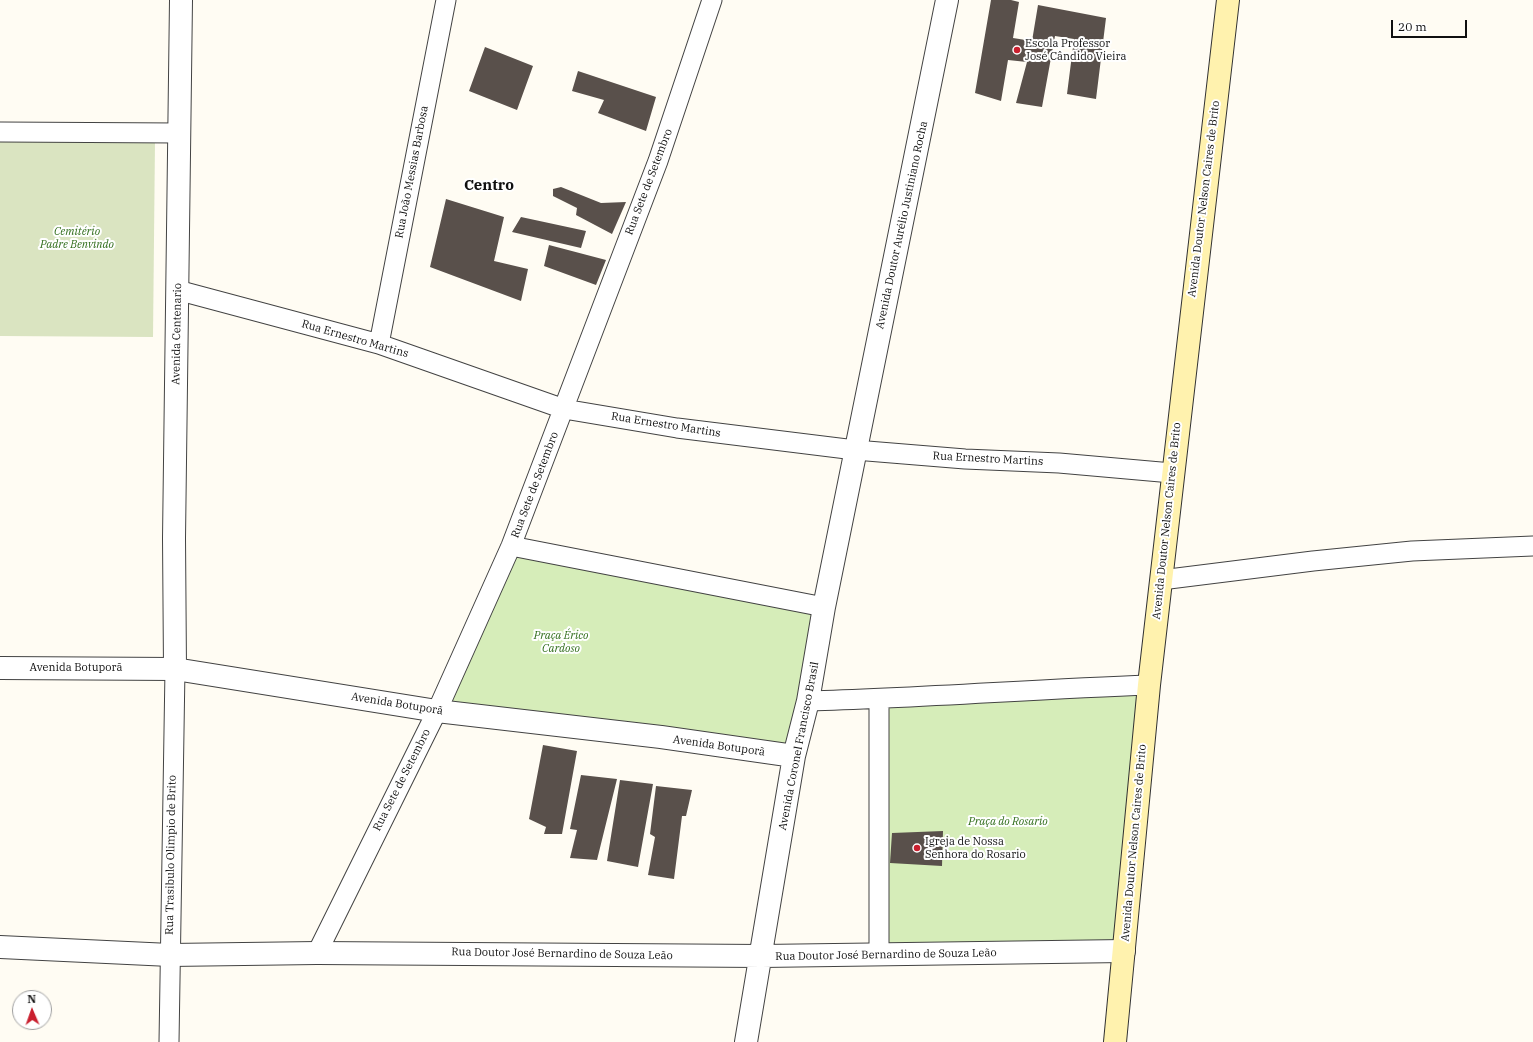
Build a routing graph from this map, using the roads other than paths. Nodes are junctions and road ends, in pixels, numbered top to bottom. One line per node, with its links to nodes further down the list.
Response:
1 (181, 0): 7 (street, Avenida Centenario)
2 (446, 0): 9 (street, Rua João Messias Barbosa)
3 (712, 0): 10 (street, Rua Sete de Setembro)
4 (947, 0): 11 (street, Avenida Doutor Aurélio Justiniano Rocha)
5 (1228, 0): 12 (main road, Avenida Doutor Nelson Caires de Brito)
6 (0, 132): 7 (street)
7 (178, 133): 8 (street, Avenida Centenario)
8 (177, 290): 9 (street, Rua Ernestro Martins); 18 (street, Avenida Centenario)
9 (378, 344): 10 (street, Rua Ernestro Martins)
10 (564, 409): 11 (street, Rua Ernestro Martins); 13 (street, Rua Sete de Setembro)
11 (855, 450): 12 (street, Rua Ernestro Martins); 16 (street, Avenida Coronel Francisco Brasil)
12 (1172, 473): 15 (main road, Avenida Doutor Nelson Caires de Brito)
13 (511, 546): 16 (street); 22 (street, Rua Sete de Setembro)
14 (1533, 546): 15 (street)
15 (1161, 580): 19 (main road, Avenida Doutor Nelson Caires de Brito)
16 (824, 607): 21 (street, Avenida Coronel Francisco Brasil)
17 (0, 668): 18 (street, Avenida Botuporã)
18 (175, 669): 22 (street, Avenida Botuporã); 27 (street, Rua Trasibulo Olimpio de Brito)
19 (1149, 685): 20 (street); 25 (main road, Avenida Doutor Nelson Caires de Brito)
20 (879, 699): 21 (street); 28 (street)
21 (808, 701): 23 (street, Avenida Coronel Francisco Brasil)
22 (437, 711): 23 (street, Avenida Botuporã); 26 (street, Rua Sete de Setembro)
23 (794, 756): 29 (street, Avenida Coronel Francisco Brasil)
24 (0, 947): 27 (street, Rua Doutor José Bernardino de Souza Leão)
25 (1124, 951): 28 (street, Rua Doutor José Bernardino de Souza Leão); 32 (main road, Avenida Doutor Nelson Caires de Brito)
26 (317, 953): 27 (street, Rua Doutor José Bernardino de Souza Leão); 29 (street, Rua Doutor José Bernardino de Souza Leão)
27 (170, 955): 30 (street, Rua Trasibulo Olimpio de Brito)
28 (879, 955): 29 (street, Rua Doutor José Bernardino de Souza Leão)
29 (762, 956): 31 (street, Avenida Coronel Francisco Brasil)
30 (170, 1042)
31 (746, 1042)
32 (1115, 1042)

